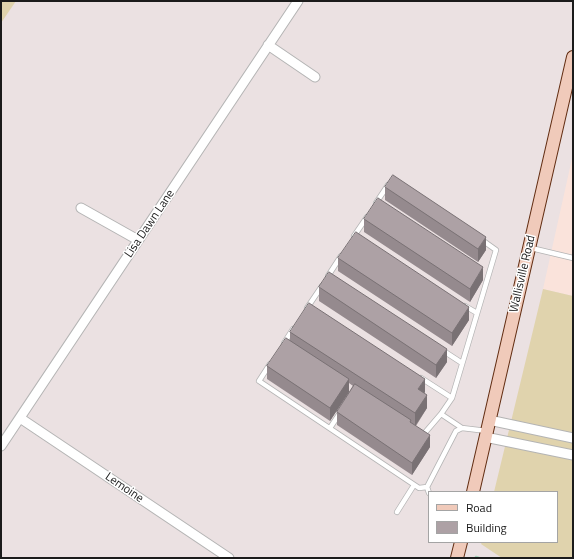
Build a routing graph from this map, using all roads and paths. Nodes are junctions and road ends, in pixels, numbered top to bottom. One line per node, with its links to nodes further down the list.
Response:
1 (298, 1): 2 (street, Lisa Dawn Lane)
2 (268, 45): 4 (street); 12 (street, Lisa Dawn Lane)
3 (573, 57): 14 (main road, Wallisville Road)
4 (314, 77)
5 (391, 180): 6 (lane)
6 (376, 203): 7 (lane); 9 (lane)
7 (383, 207)
8 (81, 208): 12 (street)
9 (355, 235): 11 (lane); 13 (lane)
10 (476, 236): 19 (lane)
11 (362, 239)
12 (138, 240): 35 (street, Lisa Dawn Lane)
13 (351, 240)
14 (529, 248): 16 (lane); 38 (main road, Wallisville Road)
15 (344, 252): 18 (lane)
16 (573, 258)
17 (482, 272): 19 (lane)
18 (328, 275): 20 (lane); 22 (lane)
19 (488, 276): 25 (lane)
20 (335, 280)
21 (458, 301): 25 (lane)
22 (310, 304): 23 (lane); 24 (lane)
23 (316, 308)
24 (306, 310)
25 (477, 314): 30 (lane)
26 (298, 322): 28 (lane)
27 (437, 347): 30 (lane)
28 (289, 349)
29 (275, 357): 36 (lane)
30 (462, 363): 32 (lane)
31 (419, 377): 32 (lane)
32 (452, 398): 34 (lane)
33 (342, 410): 36 (lane)
34 (441, 414): 37 (lane); 39 (lane)
35 (20, 418): 41 (street, Lisa Dawn Lane); 49 (street, Lemoine)
36 (330, 428): 43 (lane)
37 (462, 428): 38 (lane); 44 (lane)
38 (487, 429): 40 (street); 42 (street); 46 (main road, Wallisville Road)
39 (416, 432)
40 (573, 438)
41 (1, 446)
42 (573, 455)
43 (414, 485): 44 (lane); 47 (lane)
44 (427, 488): 45 (lane)
45 (428, 491)
46 (473, 491)
47 (397, 512)
48 (461, 543): 50 (main road)
49 (229, 558)
50 (457, 558)

